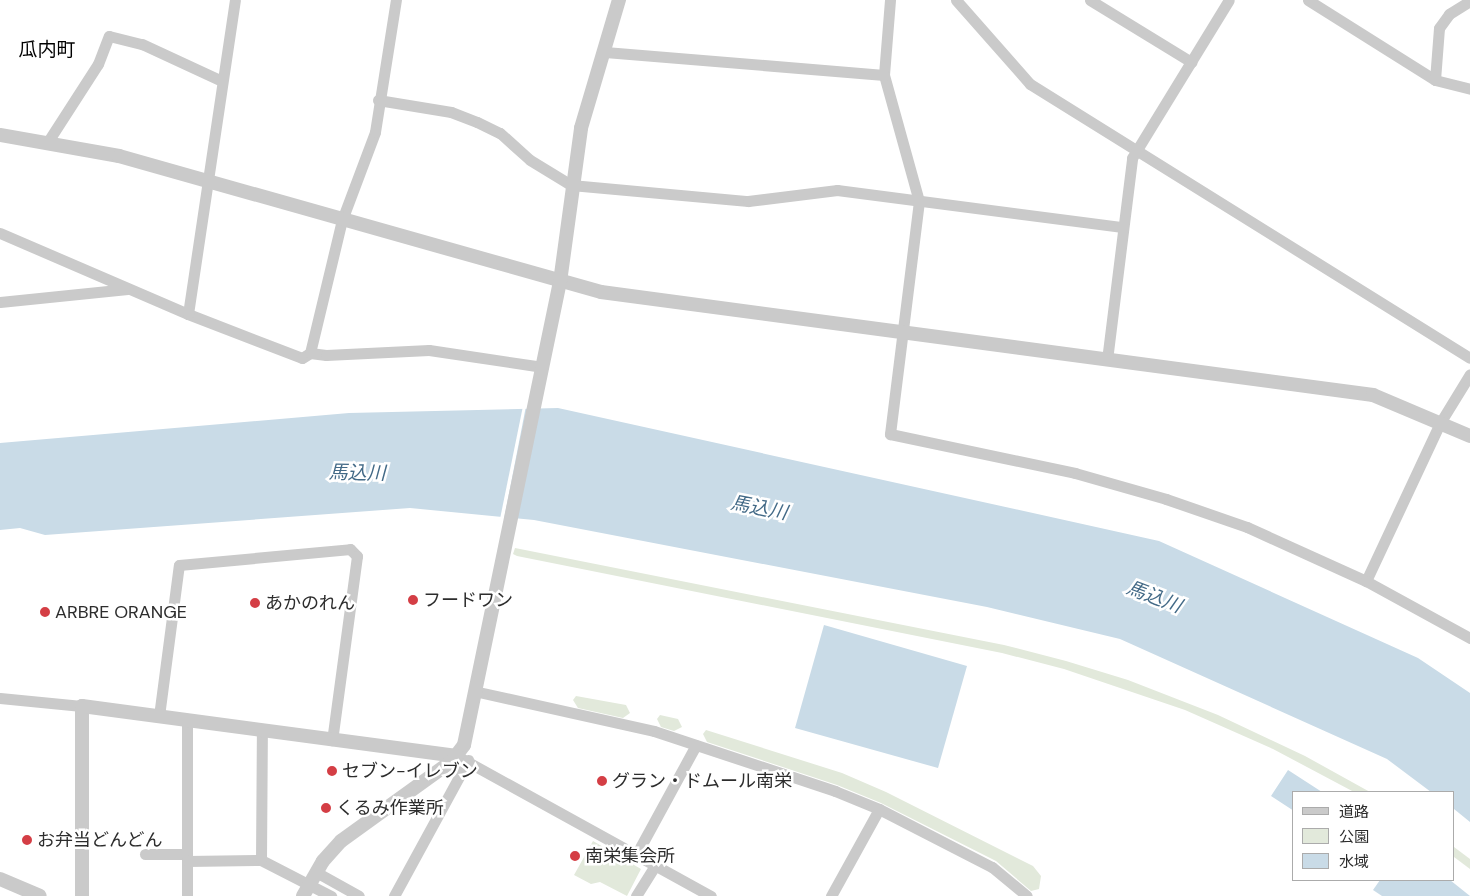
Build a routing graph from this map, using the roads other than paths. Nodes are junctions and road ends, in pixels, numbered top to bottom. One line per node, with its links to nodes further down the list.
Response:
1 (235, 0): 14 (street)
2 (396, 0): 16 (street)
3 (619, 0): 10 (street)
4 (890, 0): 12 (street)
5 (956, 0): 19 (street)
6 (1090, 0): 11 (street)
7 (1229, 0): 11 (street)
8 (1308, 0): 13 (street)
9 (1470, 1): 13 (street)
10 (605, 52): 12 (street); 21 (street)
11 (1191, 62): 19 (street)
12 (884, 75): 22 (street)
13 (1435, 80): 15 (street)
14 (222, 82): 18 (street); 20 (street)
15 (1470, 89)
16 (378, 100): 21 (street); 23 (street)
17 (0, 135): 18 (street)
18 (47, 143): 20 (street)
19 (1138, 150): 24 (street); 32 (street)
20 (208, 182): 23 (street); 29 (street)
21 (571, 185): 22 (street); 26 (street)
22 (919, 201): 24 (street); 30 (street)
23 (342, 220): 26 (street); 31 (street)
24 (1124, 227): 33 (street)
25 (0, 233): 27 (street)
26 (560, 282): 30 (street); 34 (street)
27 (129, 289): 28 (street); 29 (street)
28 (0, 302)
29 (188, 314): 31 (street)
30 (902, 334): 33 (street); 38 (street)
31 (310, 353): 34 (street)
32 (1470, 358)
33 (1107, 360): 36 (street)
34 (543, 367): 40 (street)
35 (1470, 374): 36 (street)
36 (1440, 422): 37 (street); 38 (street)
37 (1470, 436)
38 (1366, 581): 39 (street)
39 (1470, 638)
40 (474, 692): 47 (street); 48 (street)
41 (0, 698): 42 (street)
42 (82, 706): 43 (street); 59 (street)
43 (159, 716): 44 (street); 46 (street)
44 (187, 720): 45 (street); 52 (street)
45 (262, 730): 46 (street); 53 (street)
46 (332, 740): 48 (street)
47 (696, 745): 49 (street); 51 (street)
48 (462, 758): 51 (street); 55 (street); 63 (street)
49 (878, 809): 66 (street); 67 (street)
50 (145, 854): 52 (street)
51 (636, 855): 54 (street)
52 (187, 857): 53 (street); 60 (street)
53 (261, 860): 57 (street)
54 (655, 865): 64 (street); 65 (street)
55 (316, 872): 57 (street); 62 (street)
56 (0, 879): 58 (street)
57 (306, 890): 61 (street)
58 (40, 896)
59 (82, 896)
60 (187, 896)
61 (331, 896)
62 (359, 896)
63 (394, 896)
64 (636, 896)
65 (711, 896)
66 (831, 896)
67 (1027, 896)

